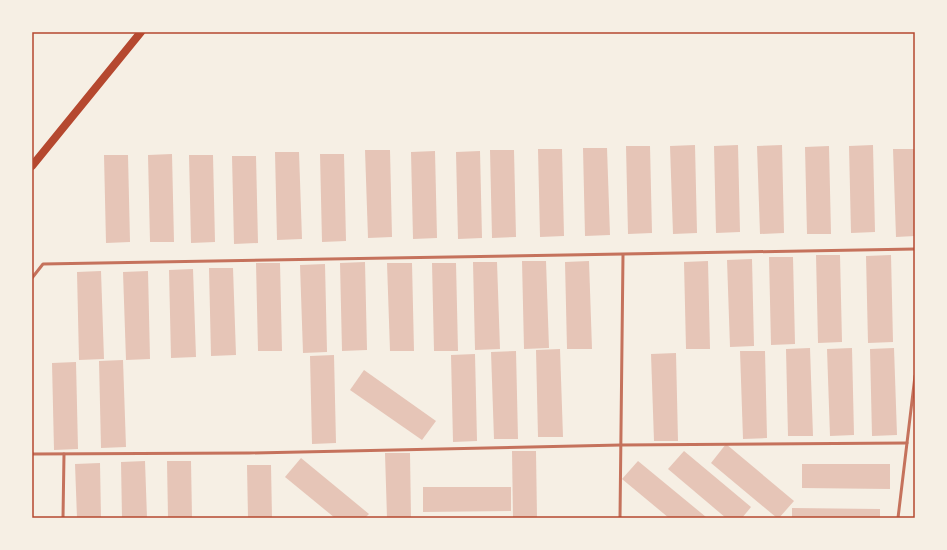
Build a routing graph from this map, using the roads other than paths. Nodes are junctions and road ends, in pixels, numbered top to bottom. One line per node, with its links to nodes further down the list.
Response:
1 (141, 32): 2 (main road)
2 (32, 166)
3 (915, 250): 4 (lane)
4 (623, 255): 5 (lane); 8 (lane)
5 (32, 278)
6 (915, 376): 7 (lane)
7 (907, 443): 8 (lane); 13 (lane)
8 (621, 445): 10 (lane); 12 (lane)
9 (32, 454): 10 (lane)
10 (64, 454): 11 (lane)
11 (63, 518)
12 (620, 518)
13 (898, 518)

